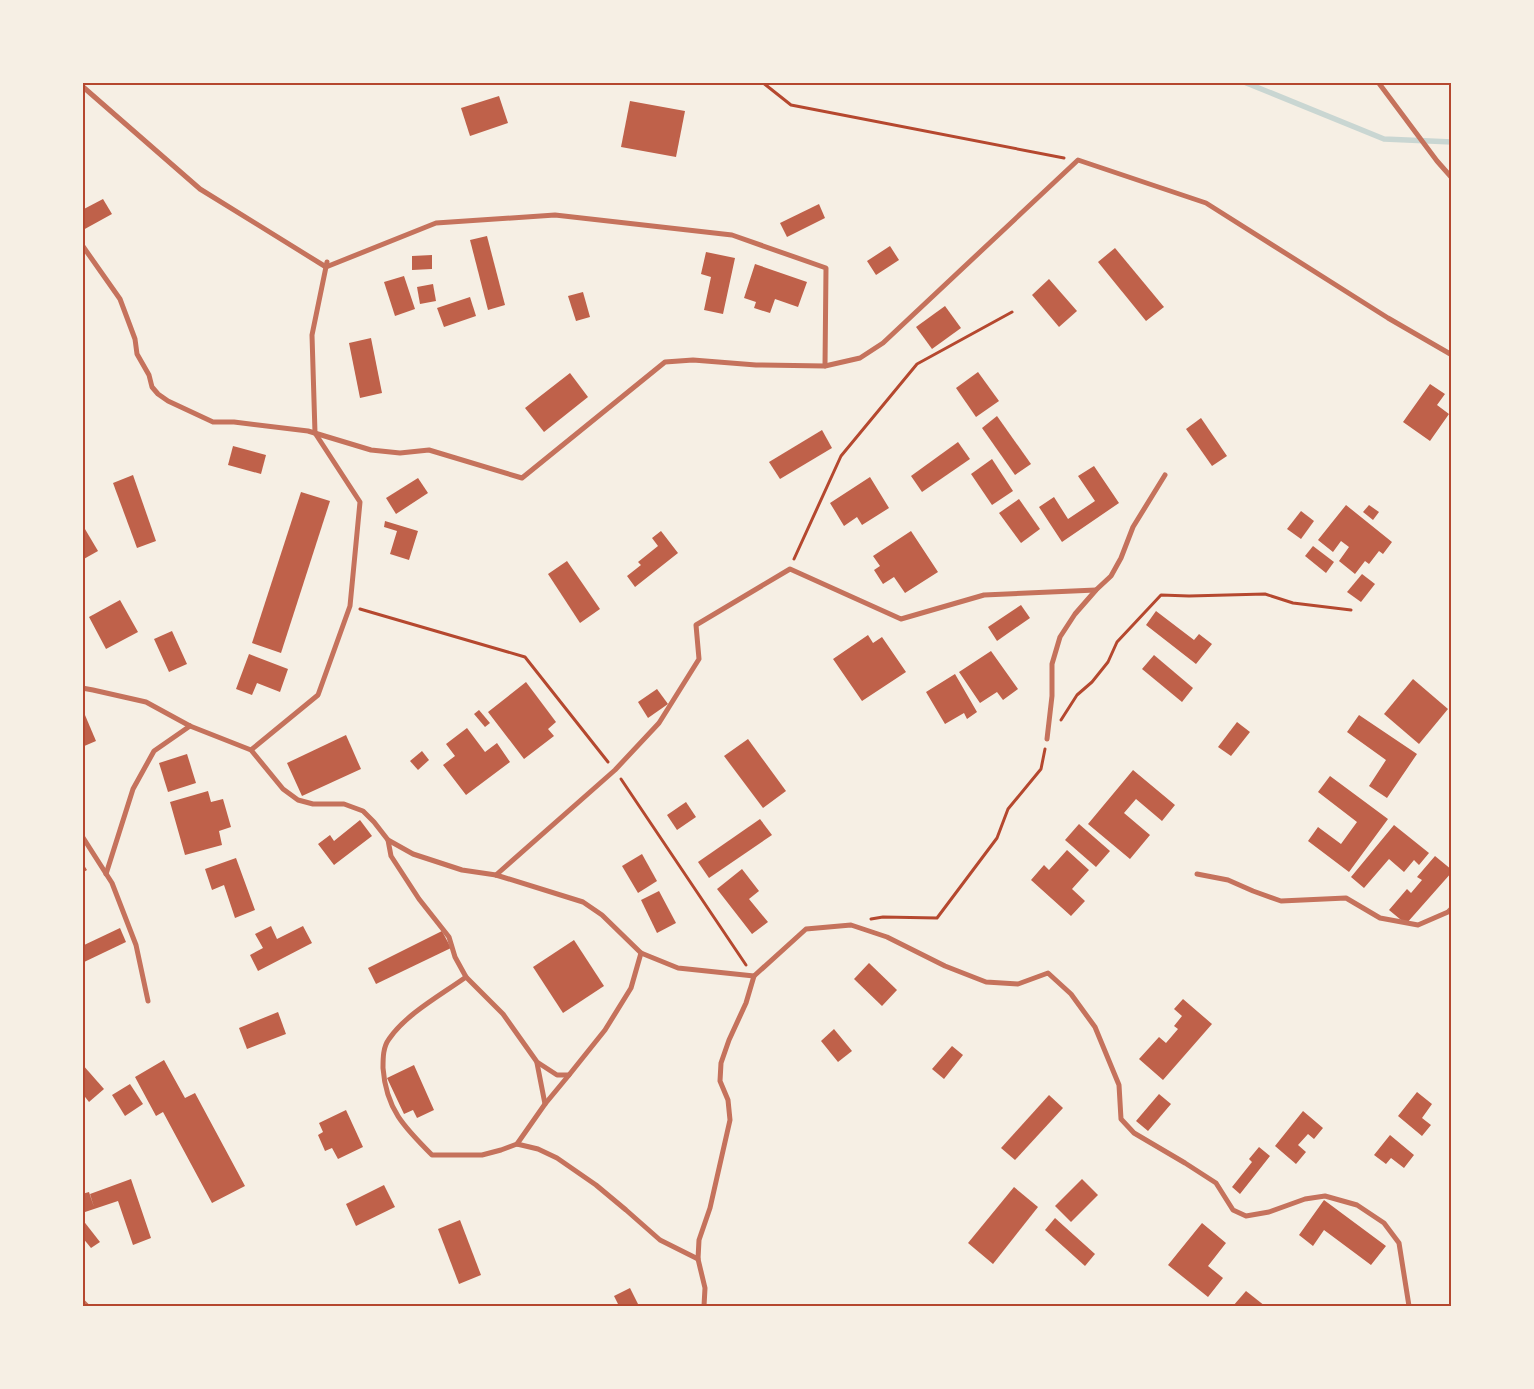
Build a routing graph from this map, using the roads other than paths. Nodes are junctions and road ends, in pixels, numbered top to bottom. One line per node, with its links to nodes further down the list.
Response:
1 (1378, 82): 3 (street)
2 (82, 86): 5 (street)
3 (1452, 178)
4 (82, 245): 8 (street)
5 (326, 264): 7 (street); 8 (street)
6 (1452, 355): 7 (street)
7 (825, 366): 8 (street)
8 (315, 433): 14 (street)
9 (1164, 475): 10 (street)
10 (1096, 590): 13 (street); 19 (street)
11 (82, 688): 12 (street)
12 (190, 726): 14 (street); 17 (street)
13 (1047, 739)
14 (251, 750): 16 (street)
15 (82, 836): 17 (street)
16 (388, 840): 19 (street); 23 (street)
17 (106, 874): 24 (street)
18 (1197, 874): 20 (street)
19 (496, 875): 21 (street)
20 (1452, 908)
21 (641, 952): 22 (street); 26 (street)
22 (754, 976): 29 (street); 33 (street)
23 (466, 977): 25 (street); 28 (street)
24 (148, 1001)
25 (537, 1062): 26 (street); 27 (street)
26 (569, 1075): 27 (street)
27 (545, 1104): 28 (street)
28 (517, 1144): 29 (street)
29 (698, 1259): 32 (street)
30 (82, 1301): 31 (street)
31 (87, 1306)
32 (704, 1306)
33 (1409, 1306)

